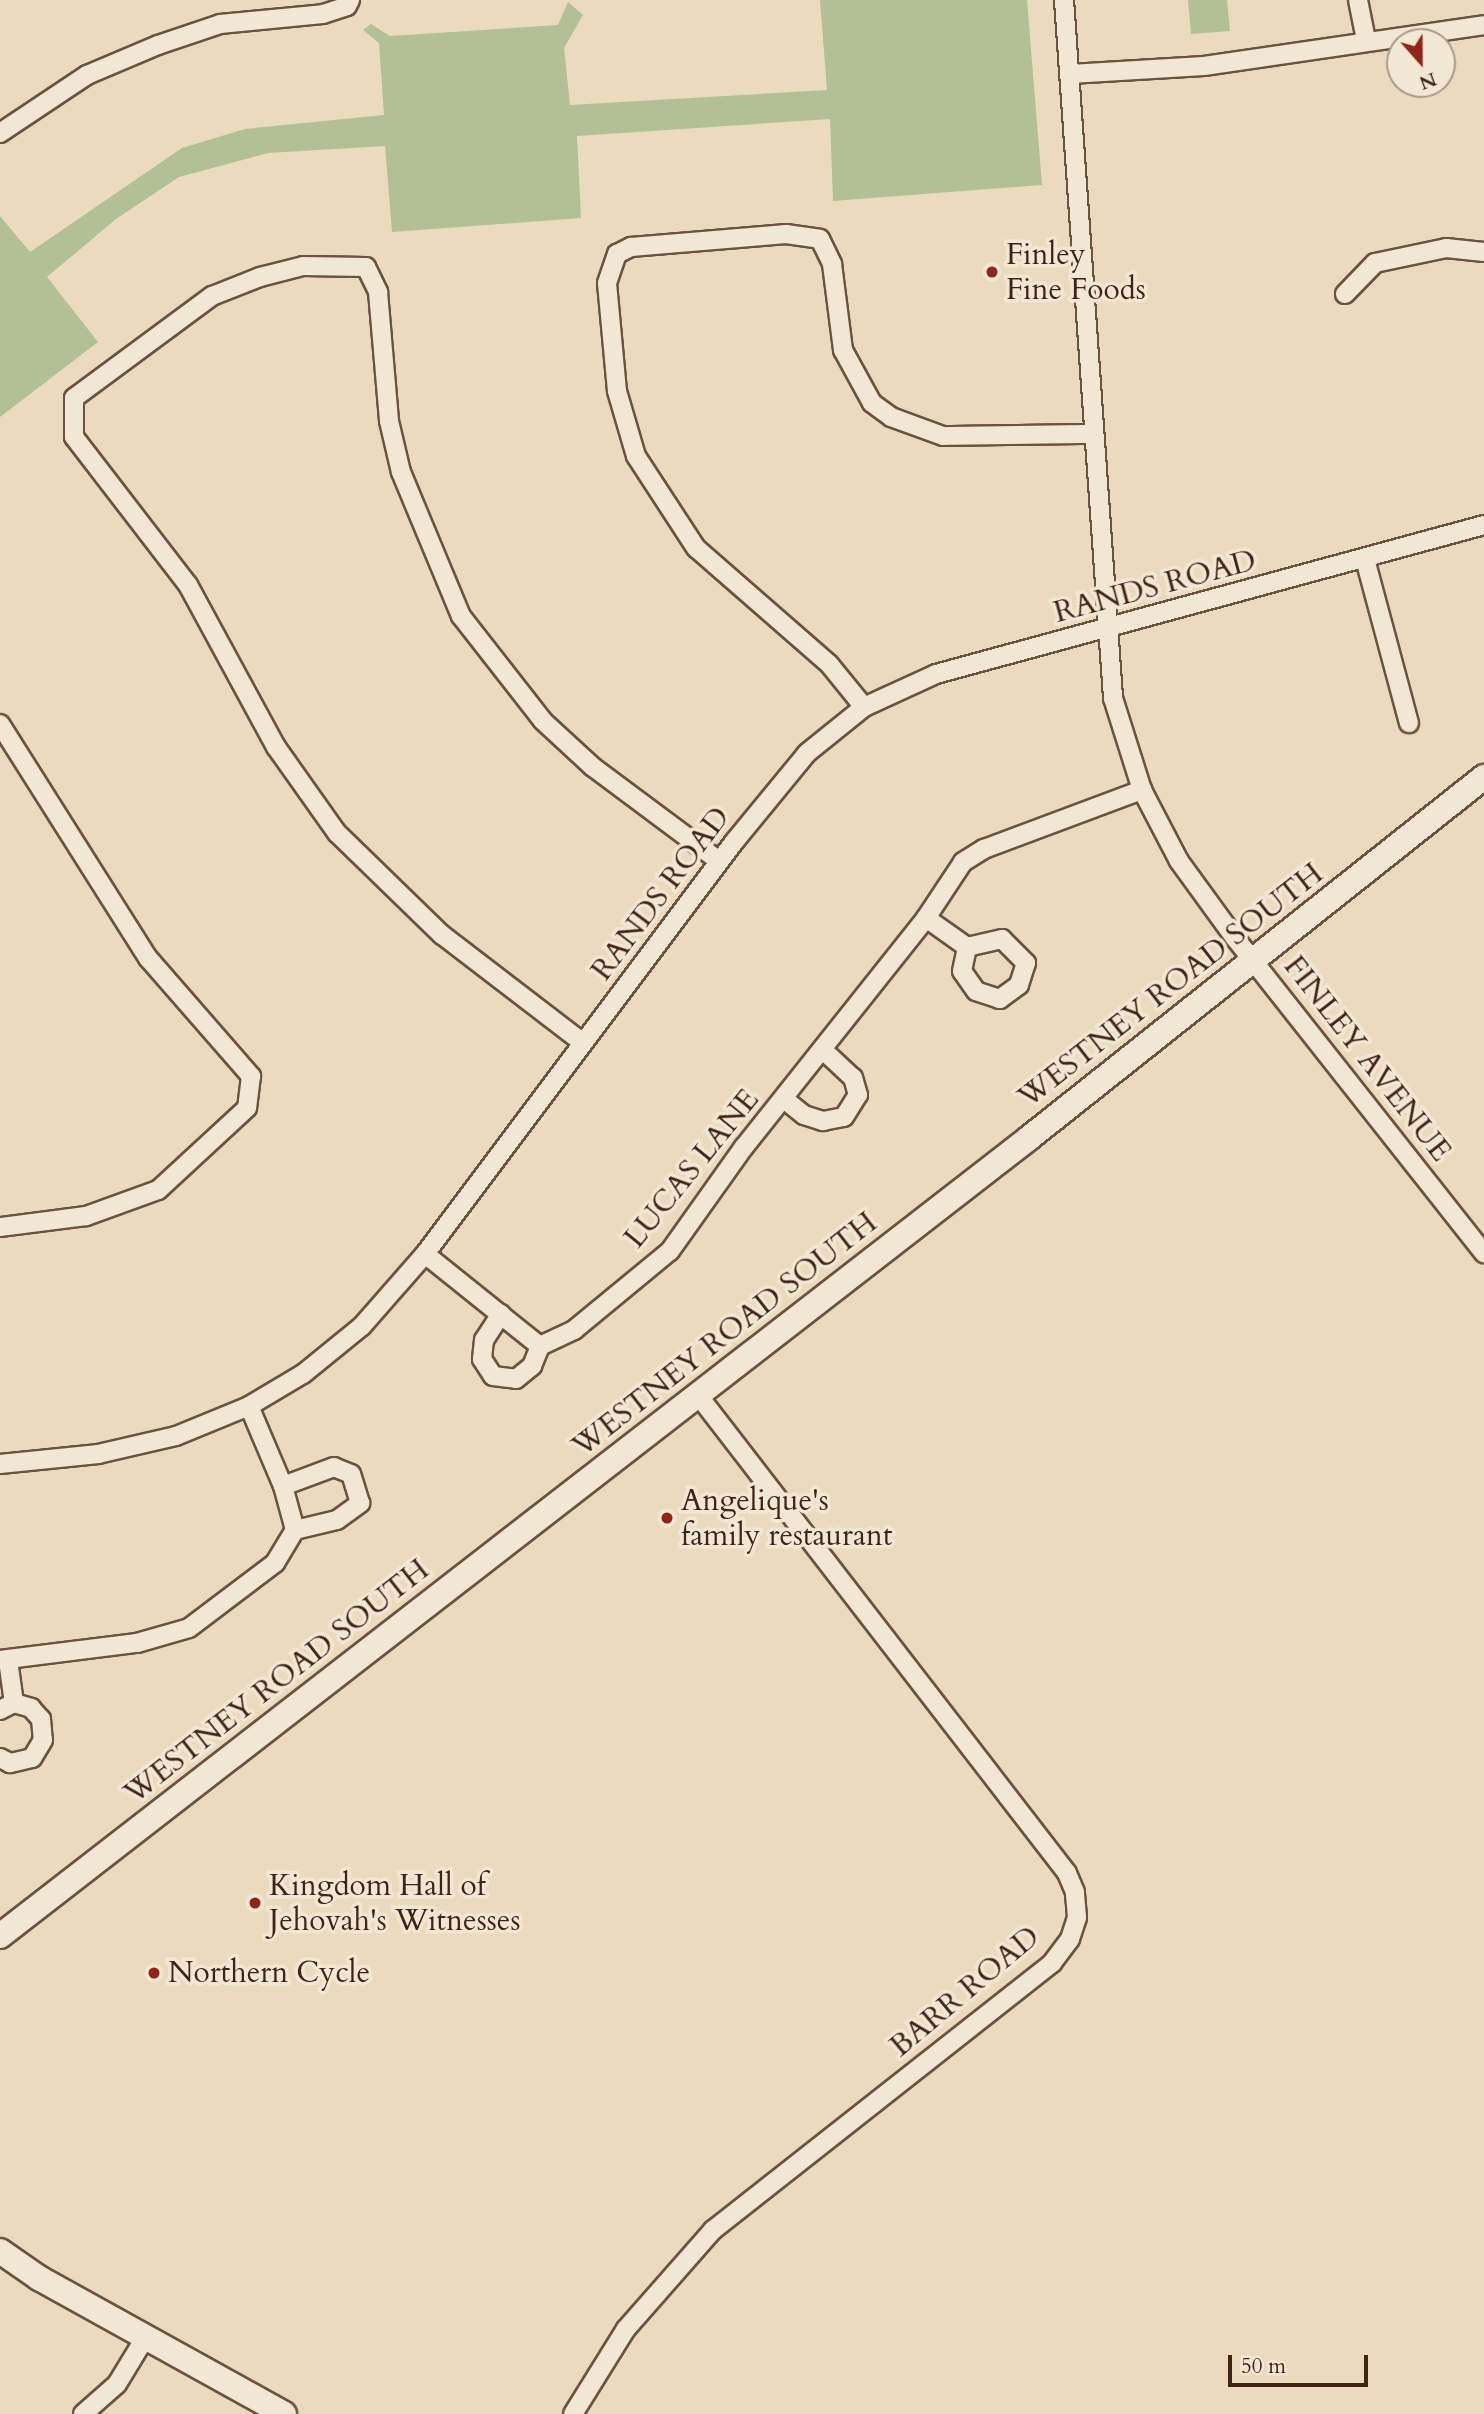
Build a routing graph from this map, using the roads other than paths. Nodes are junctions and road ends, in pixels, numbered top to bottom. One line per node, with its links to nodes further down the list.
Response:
1 (349, 0): 7 (street)
2 (1064, 0): 6 (street, FINLEY AVENUE)
3 (1358, 0): 5 (street)
4 (1484, 25): 5 (street)
5 (1366, 40): 6 (street)
6 (1070, 74): 10 (street, FINLEY AVENUE)
7 (0, 133)
8 (1484, 252): 9 (street)
9 (1345, 295)
10 (1092, 435): 13 (street, FINLEY AVENUE); 14 (street)
11 (1484, 525): 12 (street, RANDS ROAD)
12 (1365, 559): 13 (street, RANDS ROAD); 15 (street)
13 (1107, 628): 14 (street, RANDS ROAD); 18 (street, FINLEY AVENUE)
14 (864, 707): 19 (street, RANDS ROAD)
15 (1409, 723)
16 (0, 724): 26 (street)
17 (1484, 777): 22 (main road, WESTNEY ROAD SOUTH)
18 (1142, 790): 20 (street, LUCAS LANE); 22 (street, FINLEY AVENUE)
19 (719, 860): 23 (street, RANDS ROAD); 23 (street)
20 (926, 918): 21 (street); 24 (street, LUCAS LANE)
21 (967, 947)
22 (1254, 961): 27 (street, FINLEY AVENUE); 31 (main road, WESTNEY ROAD SOUTH)
23 (583, 1044): 28 (street, RANDS ROAD)
24 (824, 1051): 25 (street, LUCAS LANE); 25 (street, LUCAS LANE)
25 (784, 1099): 30 (street, LUCAS LANE)
26 (0, 1227)
27 (1484, 1253)
28 (425, 1254): 29 (street); 32 (street, RANDS ROAD)
29 (501, 1314): 30 (street); 30 (street)
30 (540, 1346)
31 (698, 1395): 39 (main road, WESTNEY ROAD SOUTH); 44 (street, BARR ROAD)
32 (249, 1406): 33 (street, RANDS ROAD); 34 (street)
33 (0, 1464)
34 (283, 1486): 35 (street); 35 (street)
35 (295, 1530): 36 (street)
36 (4, 1660): 37 (street)
37 (7, 1706): 38 (street)
38 (0, 1758)
39 (0, 1936)
40 (0, 2251): 41 (main road)
41 (145, 2338): 42 (street); 43 (main road)
42 (83, 2414)
43 (284, 2414)
44 (573, 2414)

